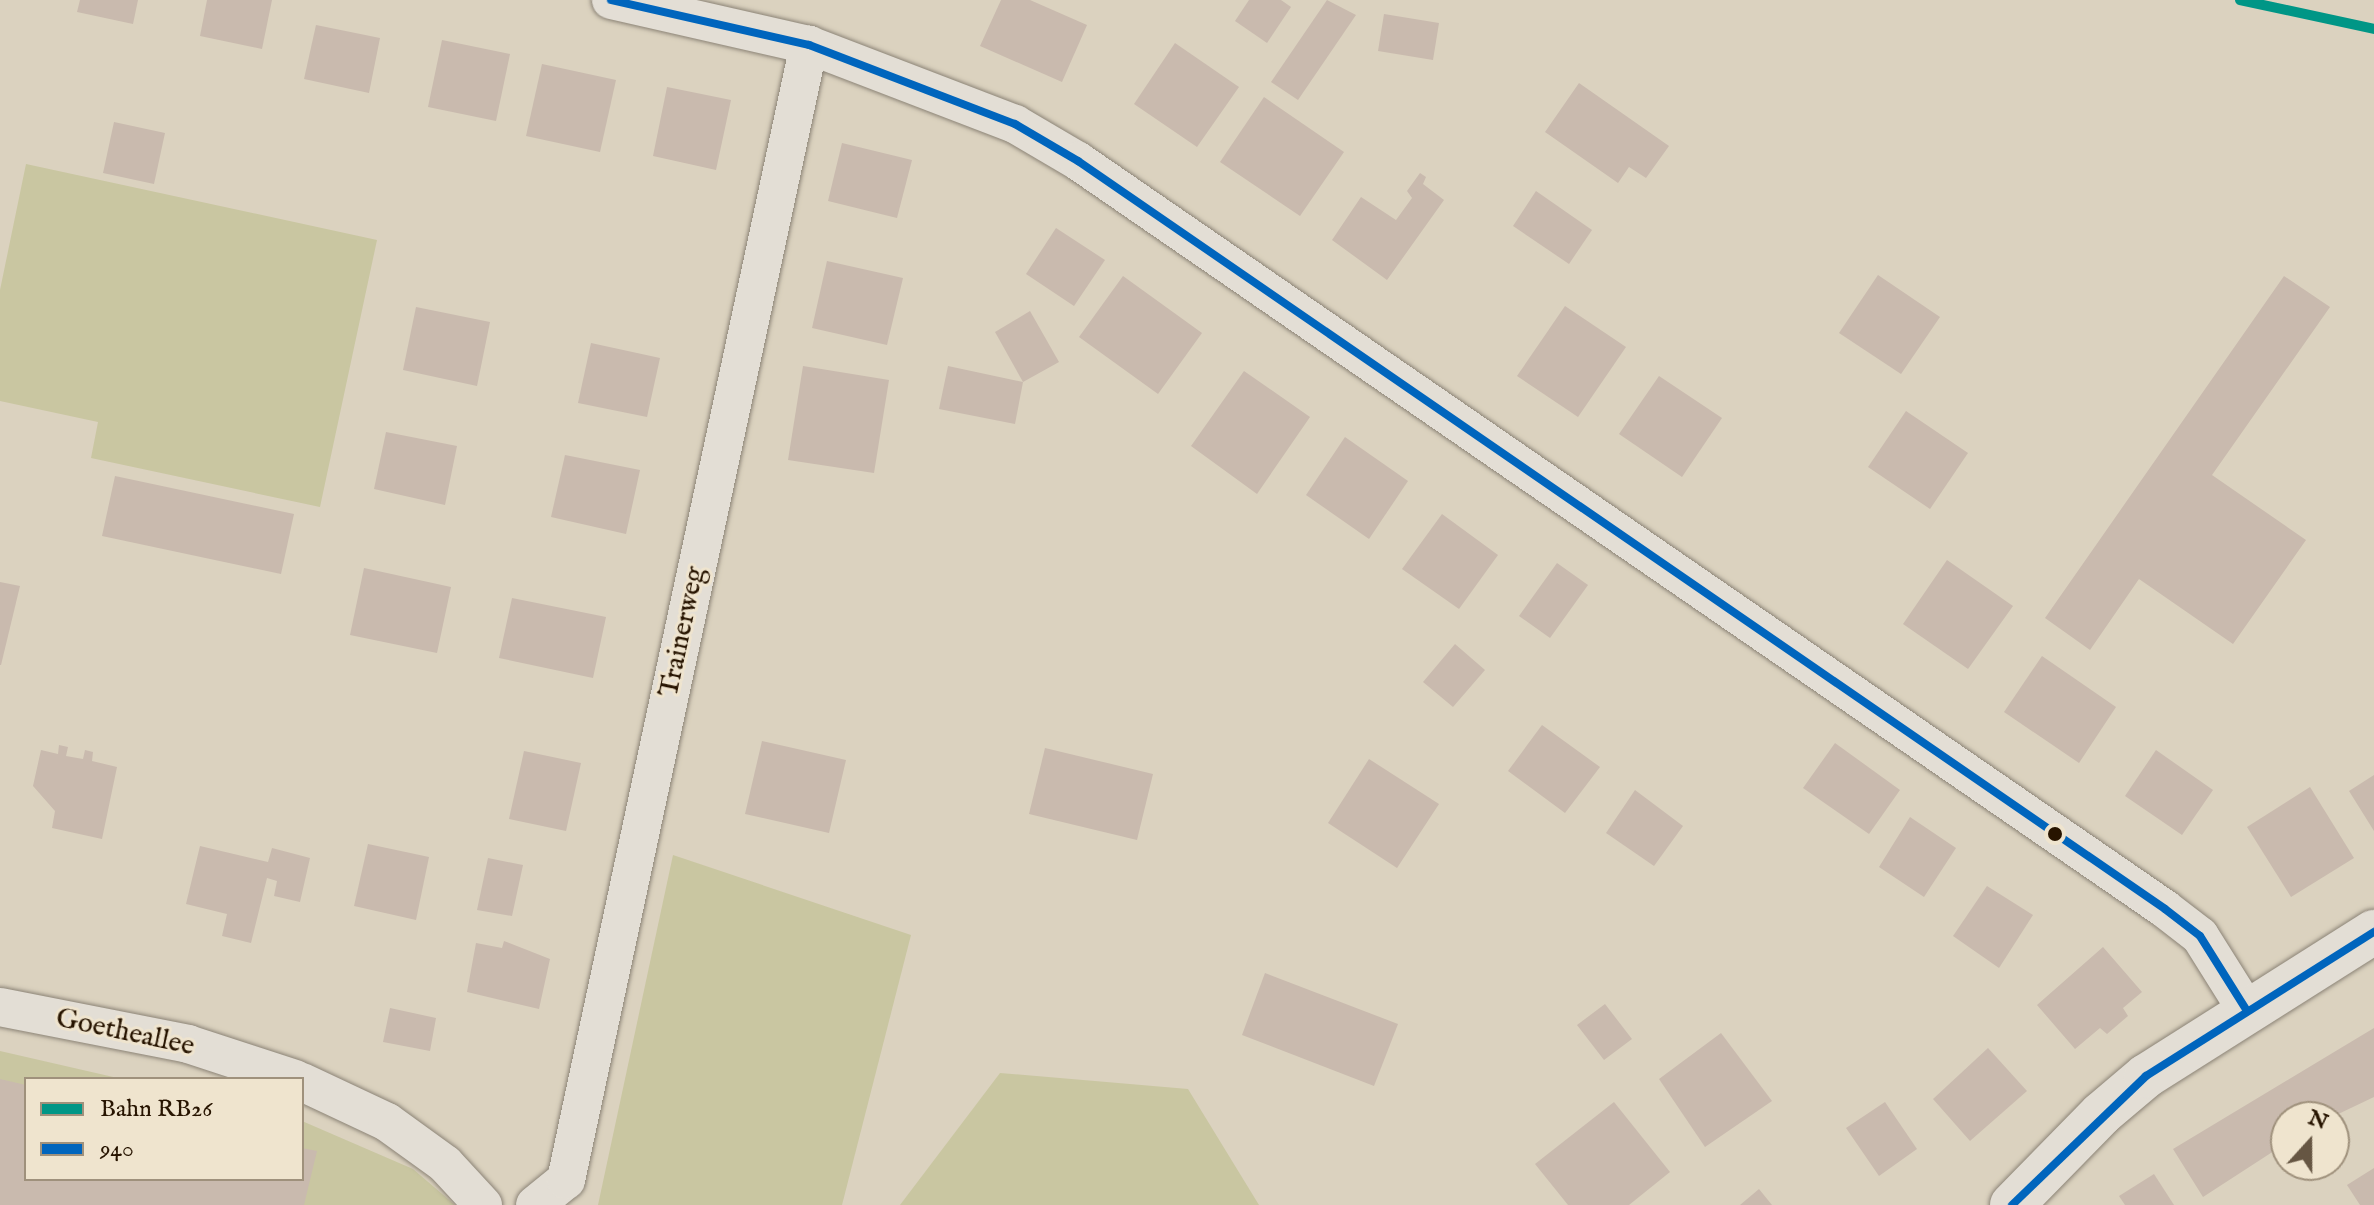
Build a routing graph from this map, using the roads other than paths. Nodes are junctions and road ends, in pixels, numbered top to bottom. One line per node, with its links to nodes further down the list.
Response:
1 (611, 0): 2 (street)
2 (809, 45): 5 (street); 9 (street, Trainerweg)
3 (2374, 932): 5 (street)
4 (0, 1007): 6 (street, Goetheallee)
5 (2247, 1011): 10 (street)
6 (289, 1077)
7 (304, 1083): 8 (street)
8 (483, 1205)
9 (535, 1205)
10 (2012, 1205)

